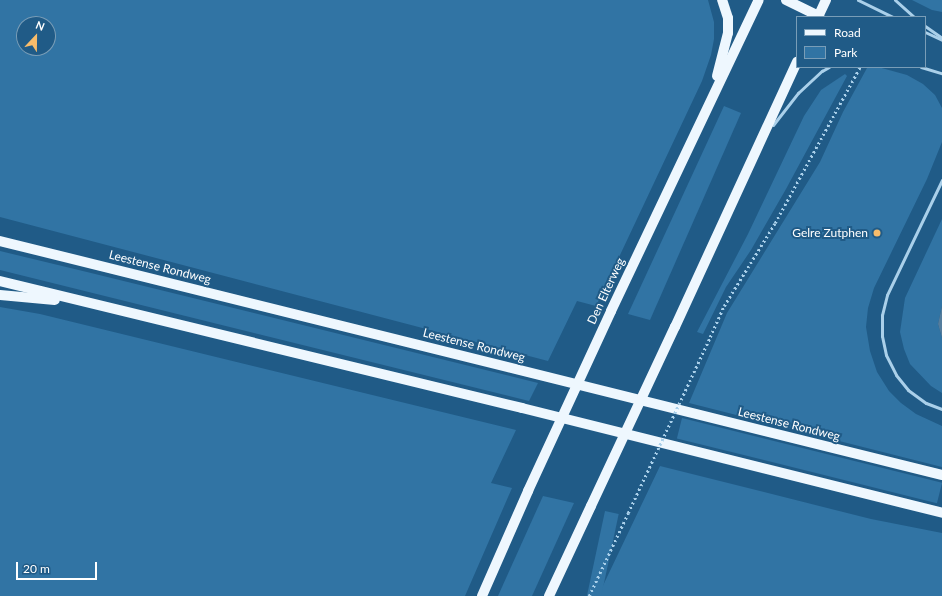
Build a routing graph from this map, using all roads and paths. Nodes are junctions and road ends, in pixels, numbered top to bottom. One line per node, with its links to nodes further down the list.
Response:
1 (722, 0): 20 (main road)
2 (759, 0): 20 (main road, Den Elterweg)
3 (786, 0): 7 (main road)
4 (826, 0): 8 (main road)
5 (858, 0): 9 (lane)
6 (895, 0): 10 (lane)
7 (818, 16)
8 (820, 16)
9 (891, 16)
10 (913, 16)
11 (926, 27): 13 (lane)
12 (926, 32): 13 (lane)
13 (942, 39)
14 (796, 64): 21 (main road)
15 (926, 66): 19 (lane)
16 (827, 68): 21 (lane)
17 (859, 68): 32 (path, bridge)
18 (925, 68): 19 (lane)
19 (942, 73)
20 (705, 112): 30 (main road, Den Elterweg, bridge)
21 (761, 140): 31 (main road, bridge)
22 (942, 180): 27 (lane)
23 (2, 241): 28 (main road, Leestense Rondweg)
24 (0, 281): 26 (main road)
25 (0, 295): 26 (main road)
26 (89, 303): 29 (main road)
27 (942, 409)
28 (942, 475)
29 (942, 513)
30 (482, 596)
31 (549, 596)
32 (590, 596)

